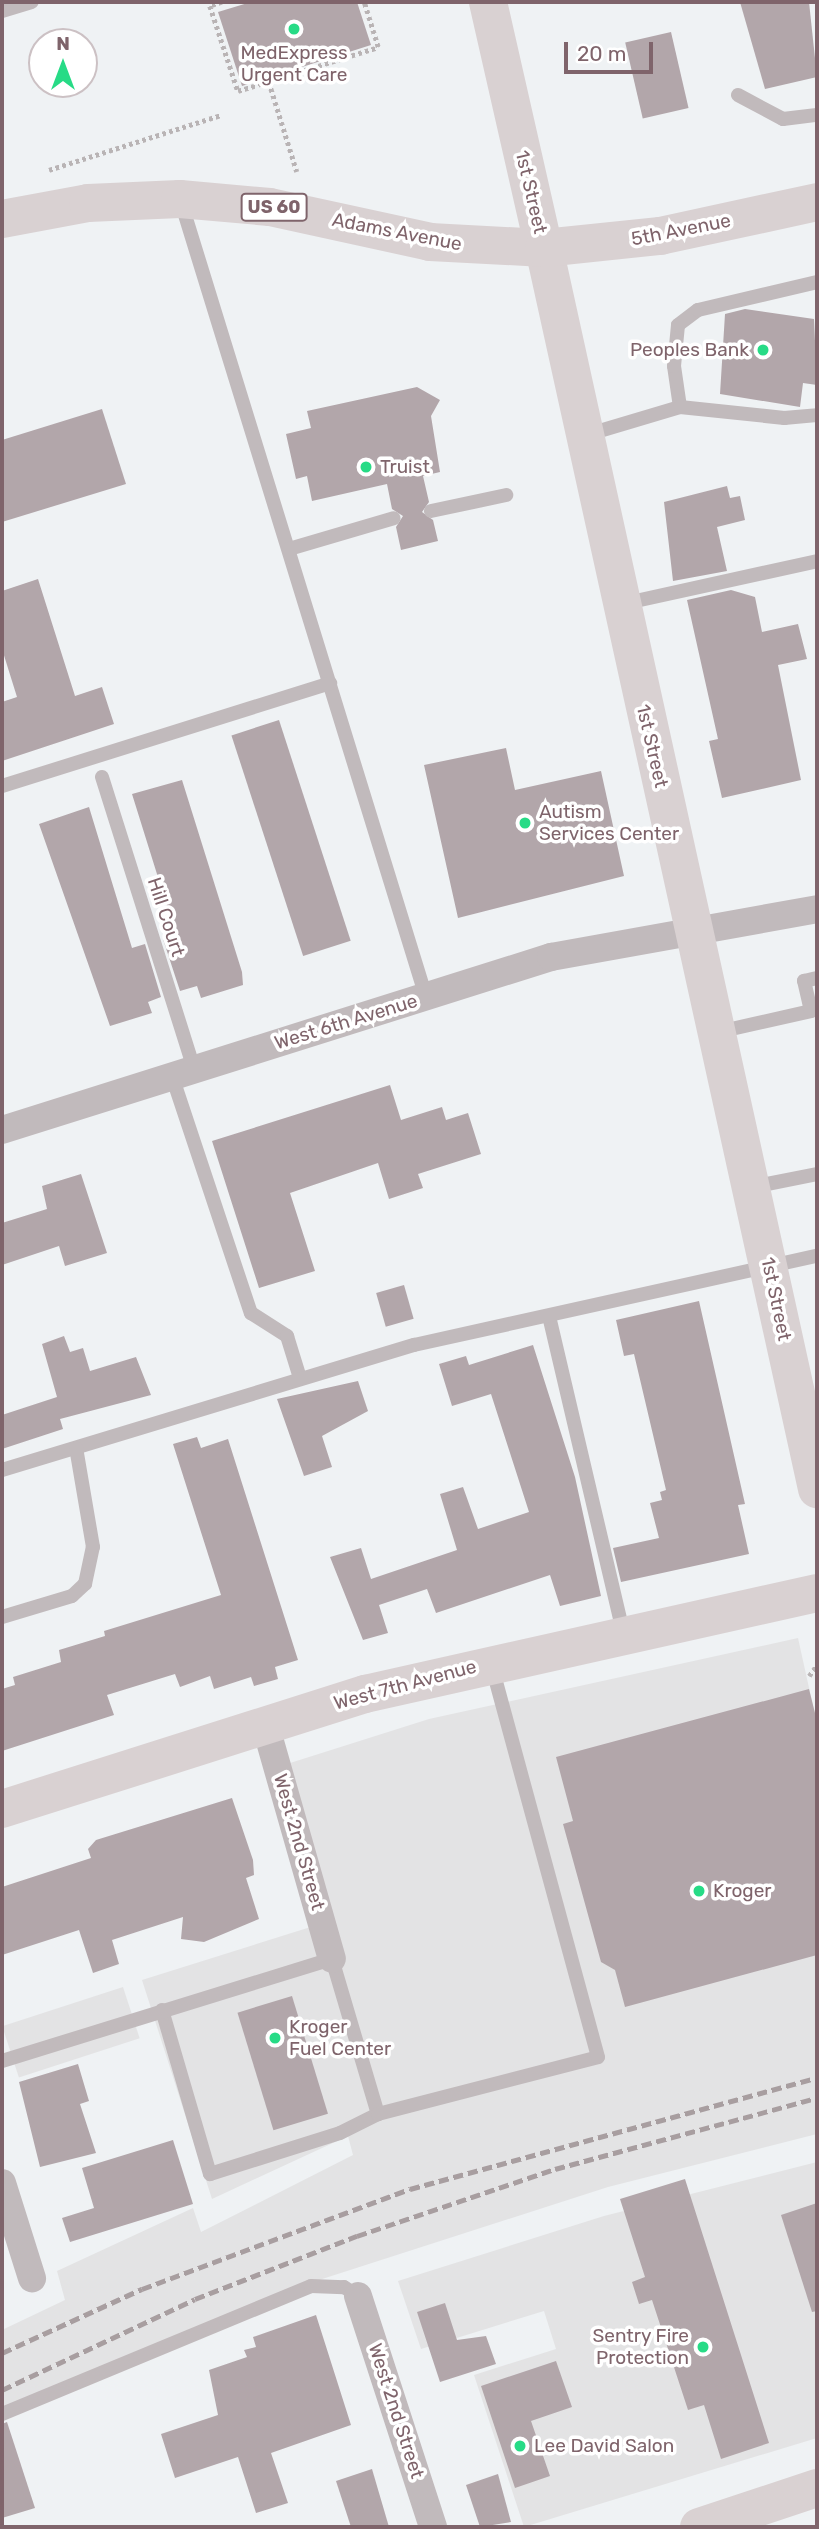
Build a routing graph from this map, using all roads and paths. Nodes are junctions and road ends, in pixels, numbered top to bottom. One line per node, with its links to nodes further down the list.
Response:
1 (32, 2): 5 (lane)
2 (222, 2): 6 (path)
3 (364, 2): 6 (path)
4 (488, 2): 15 (street, 1st Street)
5 (2, 11)
6 (269, 82): 11 (path)
7 (738, 95): 9 (lane)
8 (221, 115): 10 (path)
9 (817, 115)
10 (49, 170)
11 (297, 172)
12 (180, 199): 14 (street, Adams Avenue / US 60); 15 (street, Adams Avenue / US 60); 23 (lane)
13 (817, 202): 15 (street, 5th Avenue / US 60)
14 (2, 219)
15 (544, 248): 19 (street, 1st Street)
16 (815, 288): 17 (lane)
17 (680, 408): 18 (lane); 19 (lane)
18 (817, 415)
19 (584, 436): 25 (street, 1st Street)
20 (506, 495): 21 (lane)
21 (431, 511)
22 (394, 518): 23 (lane)
23 (289, 549): 26 (lane)
24 (817, 561): 25 (lane)
25 (621, 604): 30 (street, 1st Street)
26 (330, 682): 28 (lane); 32 (lane)
27 (102, 777): 34 (lane, Hill Court)
28 (2, 786)
29 (817, 909): 30 (street, West 6th Avenue)
30 (694, 929): 32 (street, West 6th Avenue); 33 (street, 1st Street)
31 (817, 978): 33 (lane)
32 (426, 997): 34 (street, West 6th Avenue)
33 (717, 1033): 37 (street, 1st Street)
34 (183, 1072): 35 (street, West 6th Avenue); 41 (lane, Hill Court)
35 (2, 1130)
36 (817, 1174): 37 (lane)
37 (751, 1188): 39 (street, 1st Street)
38 (817, 1256): 39 (lane)
39 (769, 1267): 40 (lane); 42 (street, 1st Street)
40 (550, 1315): 41 (lane); 48 (lane)
41 (300, 1378): 43 (lane)
42 (811, 1427): 45 (street, 1st Street)
43 (76, 1448): 44 (lane); 47 (lane)
44 (2, 1470)
45 (817, 1489)
46 (817, 1593): 48 (street, West 7th Avenue)
47 (2, 1617)
48 (623, 1632): 49 (street, West 7th Avenue)
49 (491, 1662): 52 (street, West 7th Avenue); 57 (lane)
50 (817, 1665): 51 (path)
51 (808, 1676)
52 (265, 1724): 53 (street, West 7th Avenue); 54 (street, West 2nd Street)
53 (2, 1809)
54 (332, 1959): 55 (lane); 57 (lane)
55 (162, 2010): 56 (lane); 57 (lane)
56 (2, 2061)
57 (378, 2114)
58 (2, 2183): 59 (street)
59 (32, 2278)
60 (358, 2296): 61 (lane); 63 (street, West 2nd Street)
61 (2, 2414)
62 (817, 2488): 64 (street)
63 (433, 2527)
64 (699, 2527)

